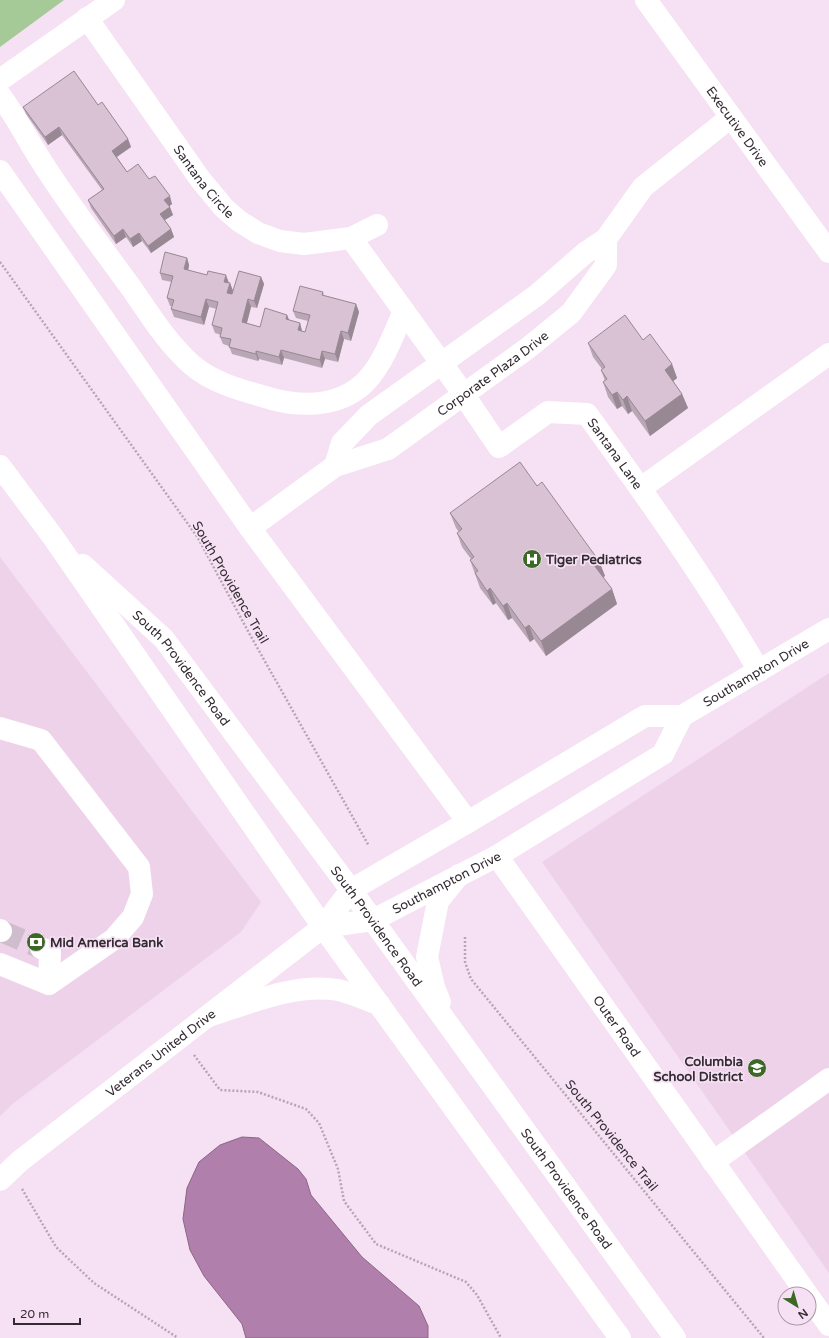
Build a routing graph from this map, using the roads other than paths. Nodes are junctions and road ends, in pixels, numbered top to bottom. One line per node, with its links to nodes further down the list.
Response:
1 (114, 0): 3 (street)
2 (646, 0): 6 (street, Executive Drive)
3 (87, 18): 4 (street); 9 (street, Santana Circle)
4 (0, 80)
5 (0, 95): 12 (street)
6 (731, 117): 10 (street); 11 (street, Executive Drive)
7 (0, 171): 19 (street)
8 (377, 225): 9 (street, Santana Circle)
9 (350, 238): 12 (street, Santana Lane)
10 (606, 239): 14 (street); 15 (street, Corporate Plaza Drive)
11 (829, 252)
12 (404, 311): 14 (street, Santana Lane)
13 (829, 354): 18 (street)
14 (442, 363): 15 (street, Santana Lane); 17 (street)
15 (463, 394): 17 (street, Corporate Plaza Drive); 18 (street, Santana Lane)
16 (0, 466): 20 (street, South Providence Road)
17 (335, 466): 19 (street, Corporate Plaza Drive)
18 (641, 488): 22 (street, Santana Lane)
19 (250, 528): 25 (street)
20 (53, 537): 28 (street, South Providence Road); 30 (street, South Providence Road)
21 (829, 629): 22 (street, Southampton Drive)
22 (759, 671): 23 (street, Southampton Drive)
23 (682, 716): 25 (street); 26 (street, Southampton Drive)
24 (0, 728): 33 (street)
25 (468, 822): 28 (street)
26 (497, 856): 27 (street, Southampton Drive); 38 (street, Outer Road)
27 (459, 875): 29 (street, Southampton Drive); 36 (street)
28 (351, 890): 29 (street, South Providence Road); 30 (street)
29 (373, 920): 30 (street, Southampton Drive); 36 (street, South Providence Road)
30 (324, 927): 34 (street, South Providence Road); 35 (street, Veterans United Drive)
31 (41, 948): 33 (street)
32 (0, 964): 33 (street)
33 (49, 984)
34 (379, 1004): 35 (street); 43 (street, South Providence Road)
35 (209, 1016): 39 (street, Veterans United Drive)
36 (453, 1031): 44 (street, South Providence Road)
37 (829, 1079): 38 (street)
38 (713, 1162): 40 (street, Outer Road)
39 (5, 1175)
40 (801, 1286)
41 (817, 1308): 42 (street)
42 (829, 1325)
43 (620, 1338)
44 (674, 1338)

